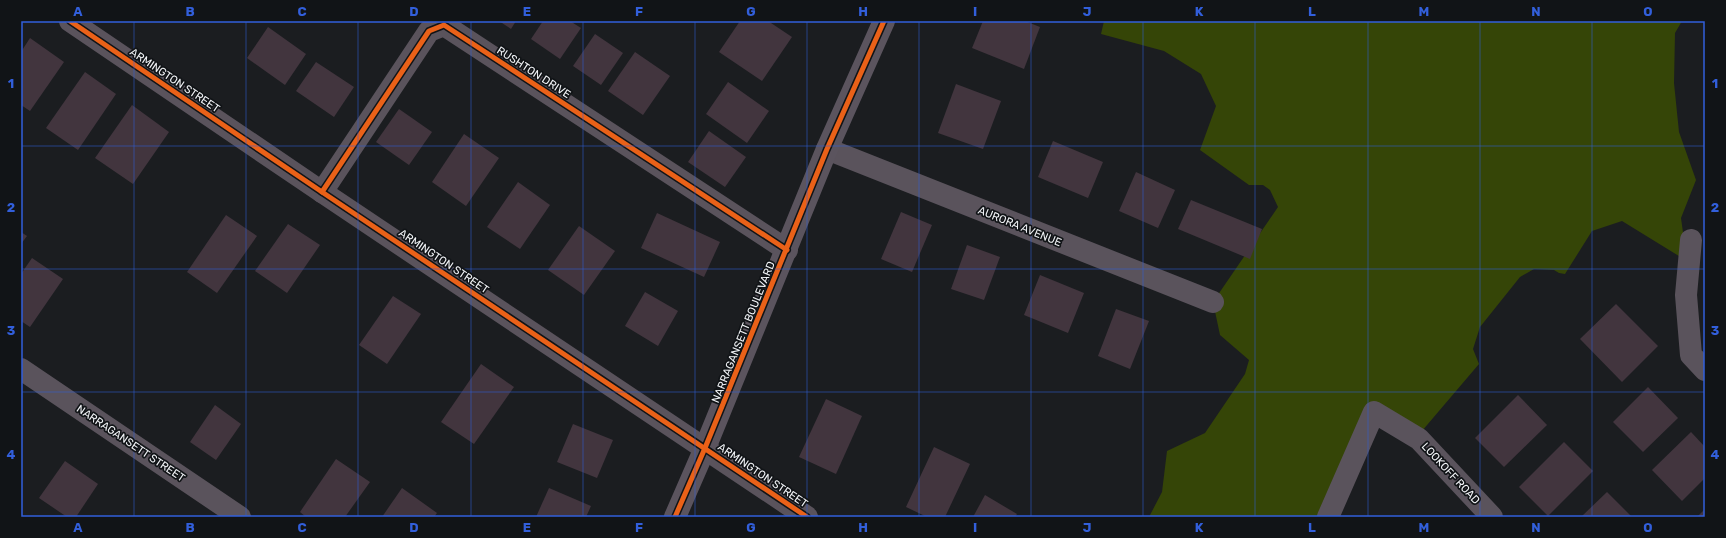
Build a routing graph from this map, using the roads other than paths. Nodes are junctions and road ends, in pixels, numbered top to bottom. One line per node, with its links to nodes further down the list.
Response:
1 (70, 21): 4 (street, ARMINGTON STREET)
2 (884, 21): 3 (main road, NARRAGANSETT BOULEVARD)
3 (828, 149): 6 (main road, NARRAGANSETT BOULEVARD); 7 (street, AURORA AVENUE)
4 (322, 192): 6 (street, RUSHTON DRIVE); 10 (street, ARMINGTON STREET)
5 (1691, 240): 9 (street)
6 (787, 250): 10 (main road, NARRAGANSETT BOULEVARD)
7 (1213, 302)
8 (21, 369): 11 (street, NARRAGANSETT STREET)
9 (1705, 370)
10 (705, 448): 12 (main road, NARRAGANSETT BOULEVARD); 13 (street, ARMINGTON STREET)
11 (240, 517)
12 (675, 517)
13 (807, 517)
14 (1328, 517): 15 (street, LOOKOFF ROAD)
15 (1492, 517)

